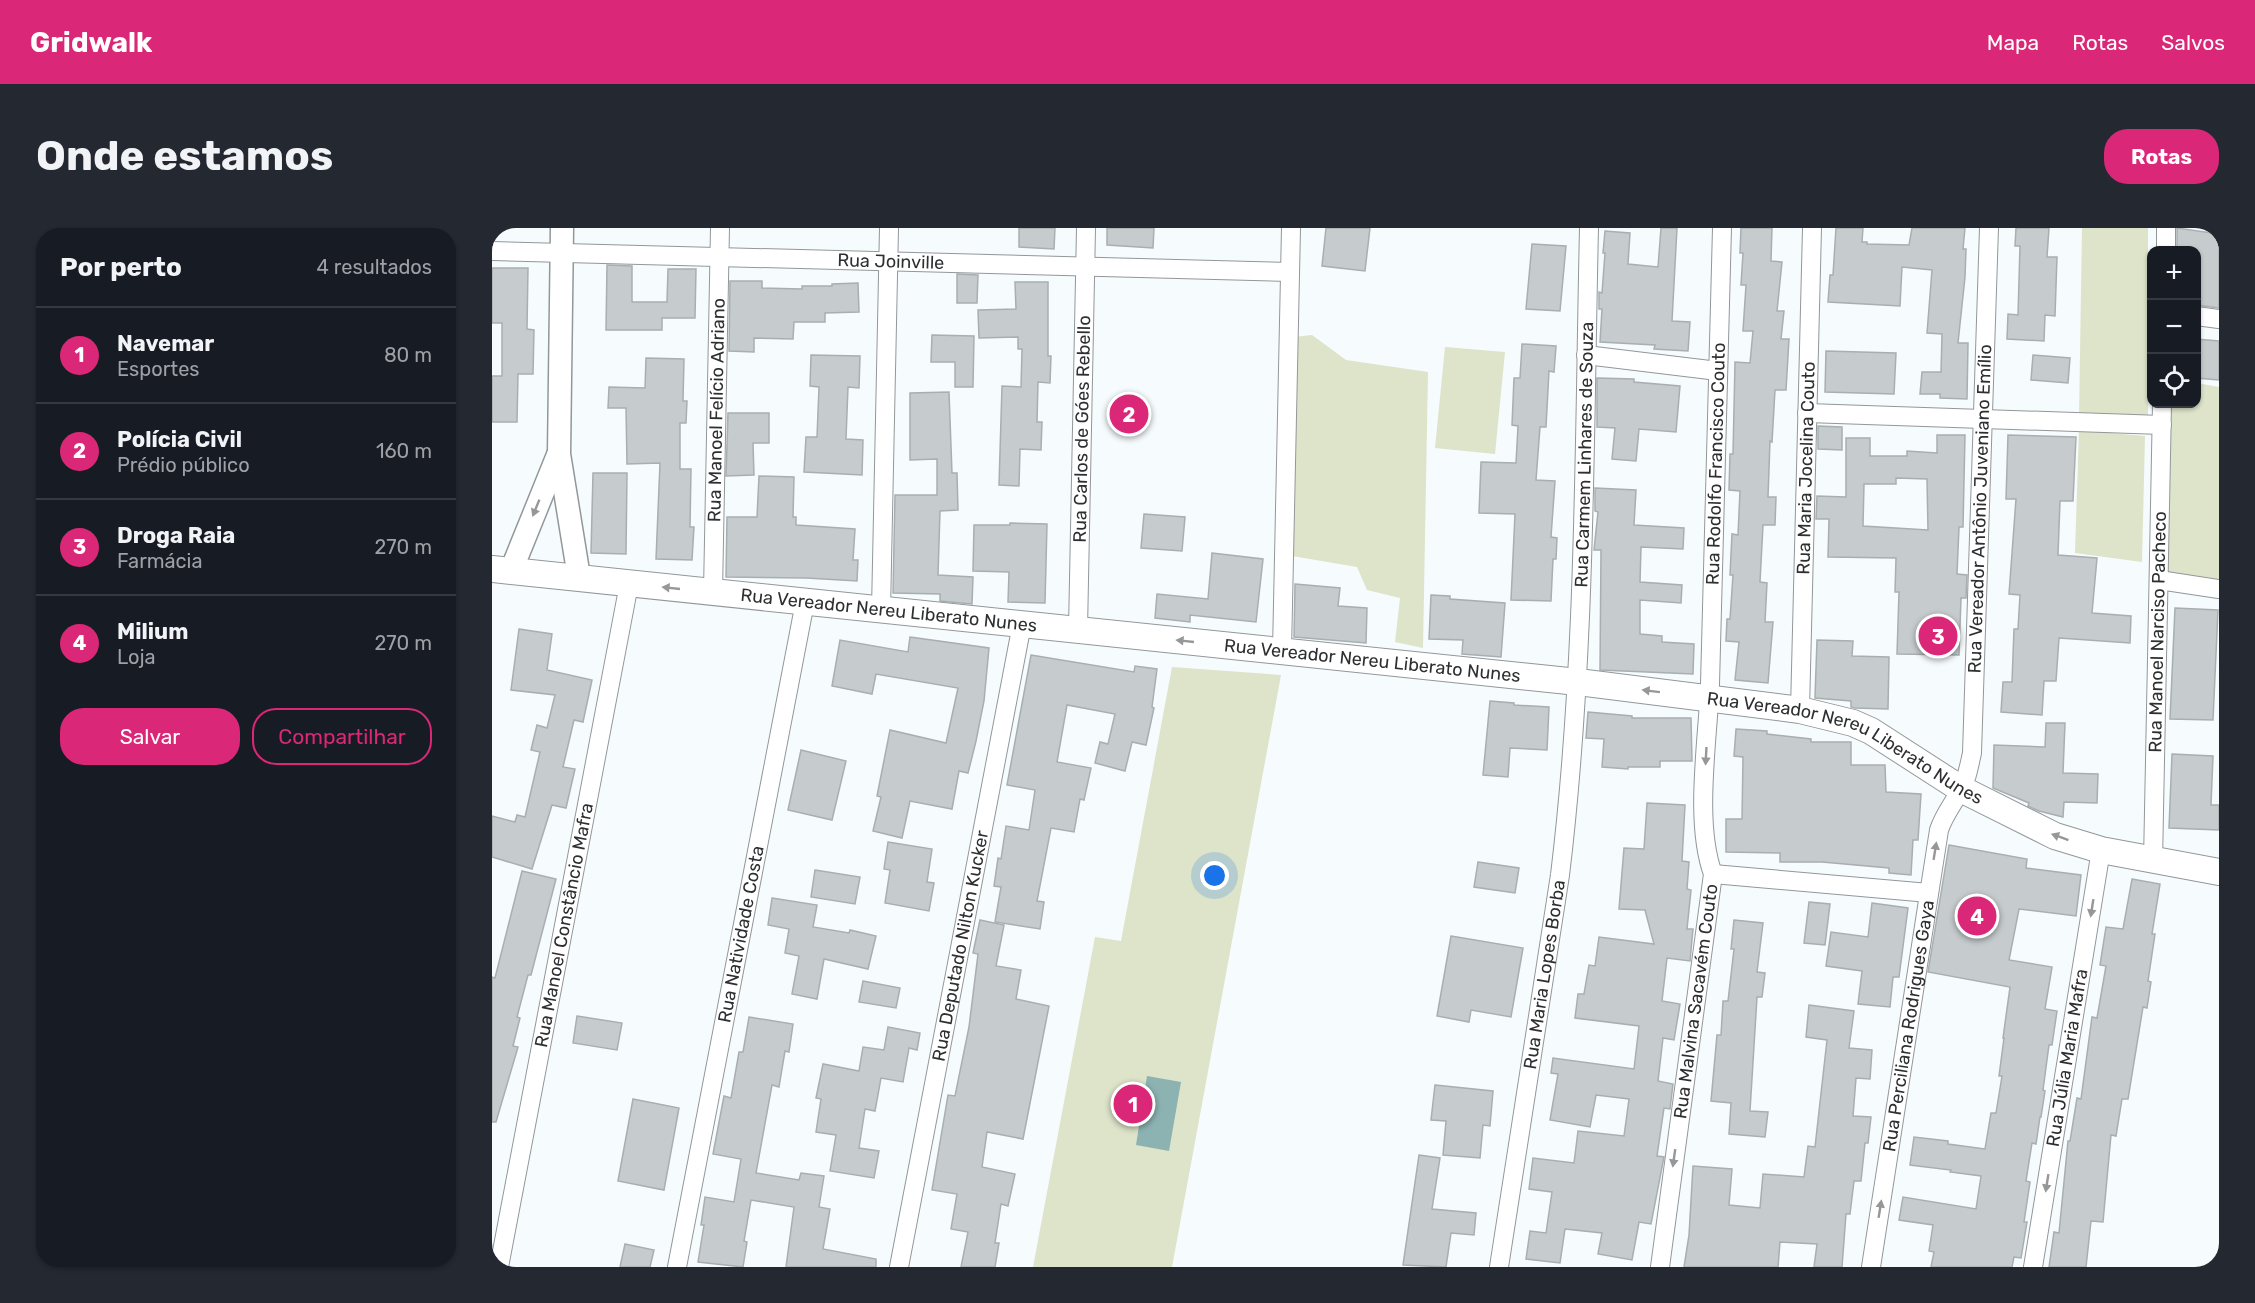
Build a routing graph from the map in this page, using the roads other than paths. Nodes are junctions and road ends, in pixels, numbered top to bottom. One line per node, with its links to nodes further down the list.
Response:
1 (562, 228): 13 (street)
2 (720, 228): 14 (street, Rua Manoel Felício Adriano)
3 (889, 228): 15 (street)
4 (1086, 228): 16 (street, Rua Carlos de Góes Rebello)
5 (1291, 228): 17 (street)
6 (1590, 228): 20 (street, Rua Carmem Linhares de Souza)
7 (1722, 228): 21 (street, Rua Rodolfo Francisco Couto)
8 (1812, 228): 23 (street, Rua Maria Jocelina Couto)
9 (1989, 228): 24 (street, Rua Vereador Antônio Juveniano Emílio)
10 (2166, 228): 11 (street)
11 (2166, 246)
12 (492, 251): 13 (street, Rua Joinville)
13 (562, 253): 14 (street, Rua Joinville); 26 (street)
14 (720, 257): 15 (street, Rua Joinville); 32 (street, Rua Manoel Felício Adriano)
15 (888, 262): 16 (street, Rua Joinville); 34 (street)
16 (1085, 267): 17 (street, Rua Joinville); 36 (street, Rua Carlos de Góes Rebello)
17 (1290, 272): 37 (street)
18 (2201, 317): 19 (street)
19 (2219, 319)
20 (1586, 355): 21 (street); 38 (street, Rua Carmem Linhares de Souza)
21 (1718, 371): 39 (street, Rua Rodolfo Francisco Couto)
22 (2162, 408): 25 (street, Rua Manoel Narciso Pacheco)
23 (1808, 413): 24 (street); 40 (street, Rua Maria Jocelina Couto)
24 (1983, 419): 25 (street); 41 (street, Rua Vereador Antônio Juveniano Emílio)
25 (2162, 425): 29 (street, Rua Manoel Narciso Pacheco)
26 (558, 454): 27 (street, one-way to 27); 28 (street)
27 (501, 570): 28 (main road, Rua Vereador Nereu Liberato Nunes)
28 (579, 577): 30 (main road, Rua Vereador Nereu Liberato Nunes)
29 (2159, 580): 31 (street); 43 (street, Rua Manoel Narciso Pacheco)
30 (629, 584): 32 (main road, Rua Vereador Nereu Liberato Nunes, one-way to 30); 47 (street, Rua Manoel Constâncio Mafra)
31 (2219, 589)
32 (713, 592): 33 (main road, Rua Vereador Nereu Liberato Nunes)
33 (805, 602): 34 (main road, Rua Vereador Nereu Liberato Nunes); 48 (street, Rua Natividade Costa)
34 (881, 610): 35 (main road, Rua Vereador Nereu Liberato Nunes)
35 (1022, 624): 36 (main road, Rua Vereador Nereu Liberato Nunes); 49 (street, Rua Deputado Nilton Kucker)
36 (1078, 630): 37 (main road, Rua Vereador Nereu Liberato Nunes, one-way to 36)
37 (1282, 651): 38 (main road, Rua Vereador Nereu Liberato Nunes)
38 (1578, 682): 39 (main road, Rua Vereador Nereu Liberato Nunes, one-way to 38); 50 (street, Rua Maria Lopes Borba)
39 (1709, 698): 40 (main road, Rua Vereador Nereu Liberato Nunes); 45 (street, Rua Malvina Sacavém Couto, one-way to 45)
40 (1800, 710): 41 (main road, Rua Vereador Nereu Liberato Nunes)
41 (1961, 789): 42 (main road, Rua Vereador Nereu Liberato Nunes, one-way to 41); 46 (street, Rua Perciliana Rodrigues Gaya, one-way to 41)
42 (2101, 850): 43 (main road, Rua Vereador Nereu Liberato Nunes); 53 (street, Rua Júlia Maria Mafra, one-way to 53)
43 (2153, 862): 44 (main road, Rua Vereador Nereu Liberato Nunes)
44 (2219, 872)
45 (1713, 874): 46 (street); 51 (street, Rua Malvina Sacavém Couto, one-way to 51)
46 (1929, 893): 52 (street, Rua Perciliana Rodrigues Gaya, one-way to 46)
47 (499, 1267)
48 (677, 1267)
49 (899, 1267)
50 (1499, 1267)
51 (1660, 1267)
52 (1871, 1267)
53 (2033, 1267)

